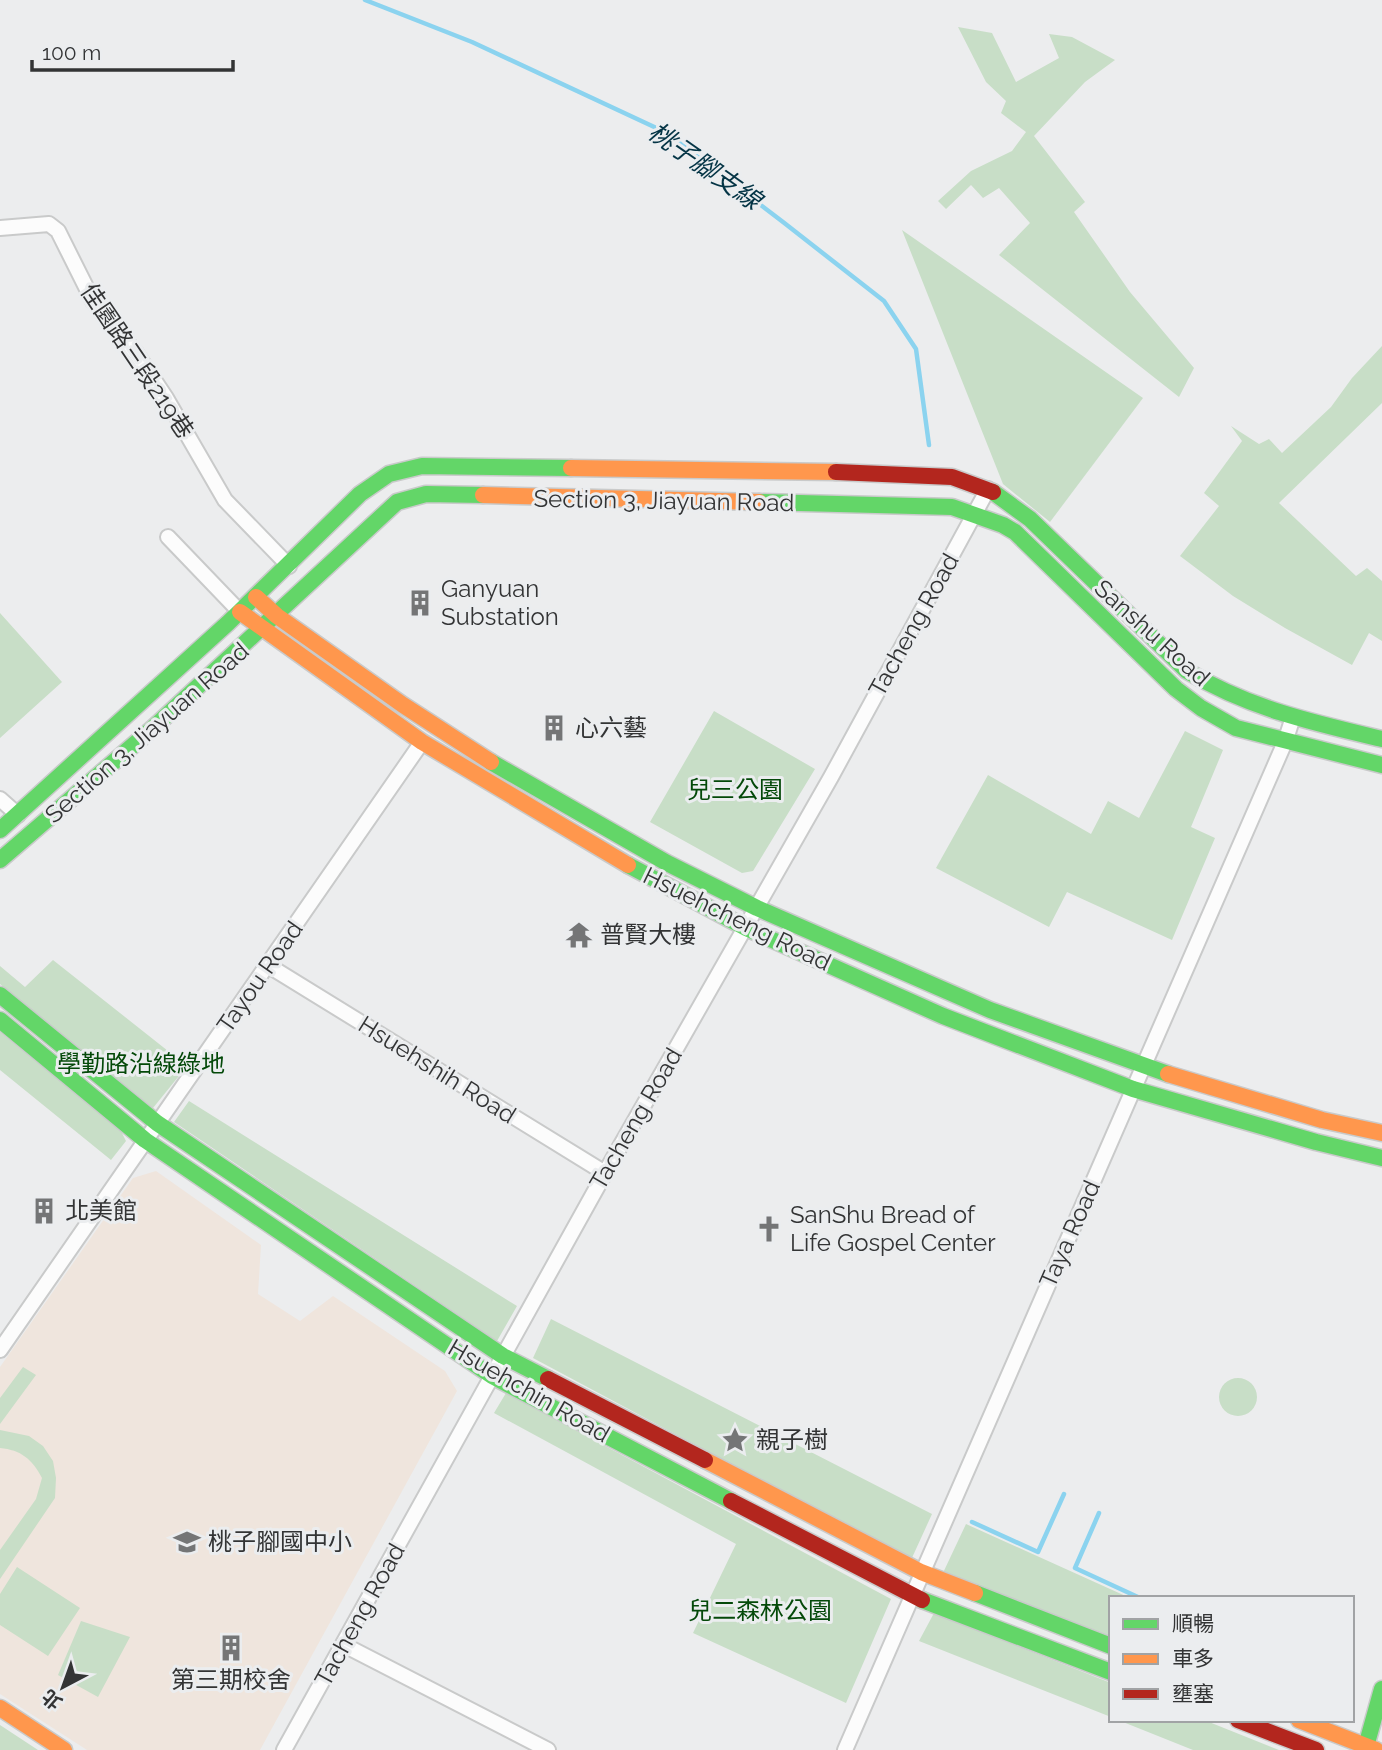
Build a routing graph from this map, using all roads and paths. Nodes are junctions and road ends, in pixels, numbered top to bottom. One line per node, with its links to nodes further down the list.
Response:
1 (0, 228): 5 (street, 佳園路三段219巷)
2 (989, 489): 3 (street, Tacheng Road); 5 (street, Section 3, Jiayuan Road); 10 (street, Sanshu Road)
3 (976, 514): 8 (street, Section 3, Jiayuan Road); 13 (street, Section 3, Jiayuan Road); 19 (street, Tacheng Road)
4 (168, 537): 7 (street, Hsuehcheng Road)
5 (289, 566): 6 (street, Section 3, Jiayuan Road)
6 (256, 597): 7 (street, Section 3, Jiayuan Road); 8 (street, Hsuehcheng Road)
7 (240, 612): 9 (street, Hsuehcheng Road); 16 (street, Section 3, Jiayuan Road)
8 (277, 616): 9 (street, Section 3, Jiayuan Road); 19 (street, Hsuehcheng Road)
9 (262, 630): 12 (street, Hsuehcheng Road); 18 (street, Section 3, Jiayuan Road)
10 (1293, 717): 11 (street, Sanshu Road); 13 (street, Taya Road)
11 (1382, 739)
12 (422, 742): 20 (street, Hsuehcheng Road); 21 (street, Tayou Road)
13 (1284, 742): 14 (street, Section 3, Jiayuan Road); 24 (street, Taya Road)
14 (1382, 765)
15 (0, 799): 16 (street)
16 (18, 816): 17 (street, Section 3, Jiayuan Road)
17 (0, 830)
18 (0, 860)
19 (757, 908): 20 (street, Tacheng Road); 24 (street, Hsuehcheng Road)
20 (746, 928): 25 (street, Hsuehcheng Road); 30 (street, Tacheng Road)
21 (269, 966): 26 (street, Tayou Road); 30 (street, Hsuehshih Road)
22 (0, 995): 26 (street, Hsuehchin Road)
23 (0, 1020): 28 (street, Hsuehchin Road)
24 (1143, 1067): 25 (street, Taya Road); 27 (street, Hsuehcheng Road)
25 (1133, 1089): 29 (street, Hsuehcheng Road); 34 (street, Taya Road)
26 (157, 1123): 28 (street, Tayou Road); 32 (street, Hsuehchin Road)
27 (1382, 1133)
28 (145, 1140): 31 (street, Tayou Road); 33 (street, Hsuehchin Road)
29 (1382, 1158)
30 (605, 1172): 32 (street, Tacheng Road)
31 (0, 1350)
32 (503, 1356): 33 (street, Tacheng Road); 34 (street, Hsuehchin Road)
33 (492, 1376): 35 (street, Hsuehchin Road); 36 (street, Tacheng Road)
34 (921, 1572): 35 (street, Taya Road); 37 (street, Hsuehchin Road)
35 (911, 1596): 38 (street, Hsuehchin Road); 47 (street, Taya Road)
36 (344, 1645): 45 (street, Tacheng Road); 46 (street)
37 (1109, 1645)
38 (1109, 1671)
39 (1382, 1689): 43 (street)
40 (0, 1708): 44 (street)
41 (1243, 1722): 48 (street)
42 (1304, 1722): 43 (street)
43 (1369, 1749)
44 (64, 1750)
45 (284, 1750)
46 (548, 1750)
47 (845, 1750)
48 (1316, 1750)

